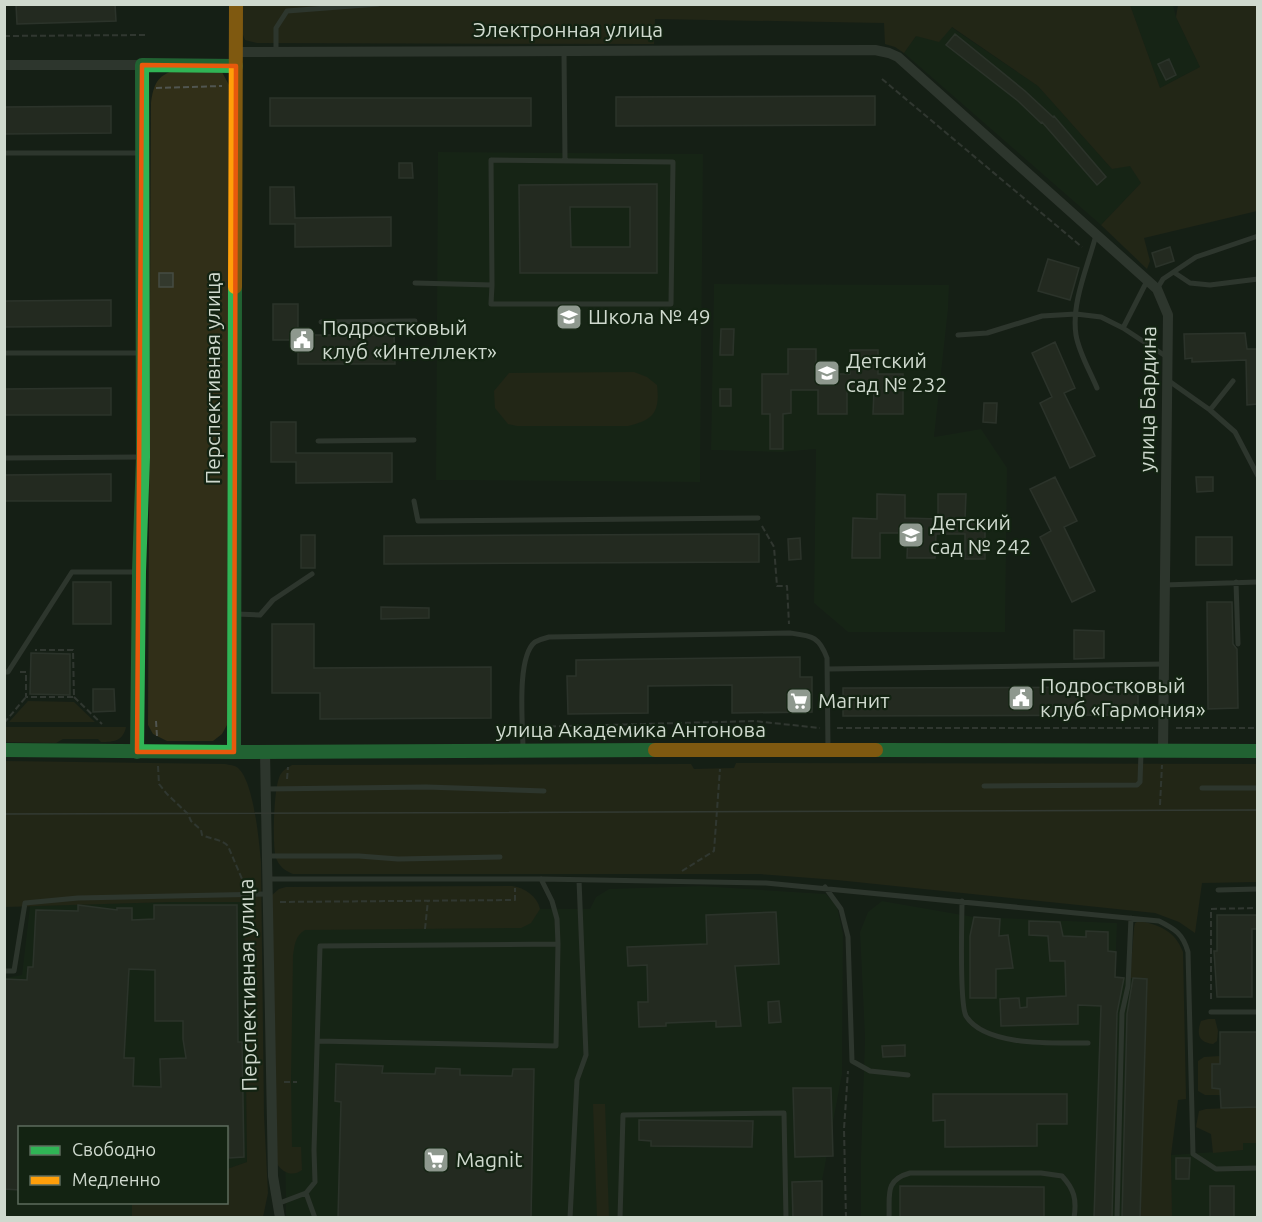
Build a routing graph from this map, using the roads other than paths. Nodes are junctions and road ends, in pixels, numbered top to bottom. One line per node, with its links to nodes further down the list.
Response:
1 (236, 4): 6 (street, Перспективная улица)
2 (378, 4): 4 (lane)
3 (564, 50): 4 (street, Электронная улица); 5 (street, Электронная улица); 11 (lane)
4 (276, 52): 6 (street, Электронная улица)
5 (898, 57): 12 (street, улица Бардина)
6 (236, 59): 8 (street, Электронная улица); 44 (street, Перспективная улица)
7 (4, 65): 8 (street, Электронная улица)
8 (142, 65): 10 (street)
9 (4, 153): 10 (lane)
10 (142, 153): 26 (street)
11 (565, 161): 18 (lane); 18 (lane)
12 (1096, 235): 16 (street, улица Бардина); 20 (lane)
13 (1257, 236): 14 (lane)
14 (1175, 273): 15 (lane); 19 (lane)
15 (1257, 279)
16 (1147, 280): 19 (street, улица Бардина); 23 (lane)
17 (415, 283): 18 (lane)
18 (492, 285)
19 (1156, 289): 27 (street, улица Бардина)
20 (1076, 314): 23 (lane); 24 (lane); 30 (lane)
21 (415, 321): 22 (lane)
22 (321, 322)
23 (1123, 328): 27 (lane)
24 (958, 335)
25 (4, 353): 26 (lane)
26 (142, 353): 34 (street)
27 (1168, 358): 28 (street, улица Бардина)
28 (1169, 381): 31 (lane); 43 (street, улица Бардина)
29 (1233, 381): 31 (lane)
30 (1097, 388)
31 (1210, 410): 36 (lane)
32 (414, 440): 33 (lane)
33 (318, 441)
34 (143, 457): 35 (lane); 39 (street)
35 (4, 458)
36 (1257, 476)
37 (414, 501): 38 (lane)
38 (758, 518)
39 (139, 572): 48 (lane); 54 (street)
40 (312, 574): 44 (lane)
41 (1236, 582): 42 (lane); 43 (lane); 45 (lane)
42 (1257, 582)
43 (1164, 585): 46 (street, улица Бардина)
44 (234, 614): 55 (street, Перспективная улица)
45 (1238, 644)
46 (1164, 664): 47 (lane); 57 (street, улица Бардина)
47 (828, 669): 50 (lane); 51 (lane)
48 (6, 672)
49 (4, 750): 54 (street, улица Академика Антонова)
50 (523, 750): 51 (street, улица Академика Антонова); 56 (street, улица Академика Антонова)
51 (828, 751): 52 (street, улица Академика Антонова)
52 (1141, 751): 57 (street, улица Академика Антонова); 58 (lane)
53 (1257, 751): 57 (street, улица Академика Антонова)
54 (137, 752): 55 (street, улица Академика Антонова)
55 (234, 752): 56 (street, улица Академика Антонова)
56 (265, 752): 61 (street, Перспективная улица)
57 (1163, 758)
58 (984, 786)
59 (1202, 788): 60 (lane)
60 (1257, 788)
61 (266, 789): 62 (lane); 63 (street, Перспективная улица)
62 (544, 791)
63 (267, 856): 64 (lane); 65 (street, Перспективная улица)
64 (500, 857)
65 (267, 879): 66 (lane); 71 (street, Перспективная улица)
66 (541, 879): 67 (lane); 74 (lane)
67 (579, 880): 68 (lane); 86 (lane)
68 (825, 887): 72 (lane); 80 (lane)
69 (1257, 889): 70 (lane)
70 (1218, 890)
71 (267, 894): 75 (lane); 83 (street, Перспективная улица)
72 (962, 901): 73 (lane); 79 (lane)
73 (1131, 918): 81 (lane); 91 (lane)
74 (558, 944): 78 (lane); 78 (lane)
75 (4, 971)
76 (1211, 1012): 77 (lane)
77 (1257, 1012)
78 (317, 1041): 82 (lane)
79 (1088, 1043)
80 (908, 1075)
81 (1257, 1168)
82 (306, 1192): 83 (lane); 85 (lane)
83 (277, 1204): 84 (street, Перспективная улица)
84 (280, 1218)
85 (315, 1218)
86 (570, 1218)
87 (620, 1218): 88 (lane)
88 (786, 1218)
89 (889, 1218): 90 (lane)
90 (1074, 1218)
91 (1117, 1218)

